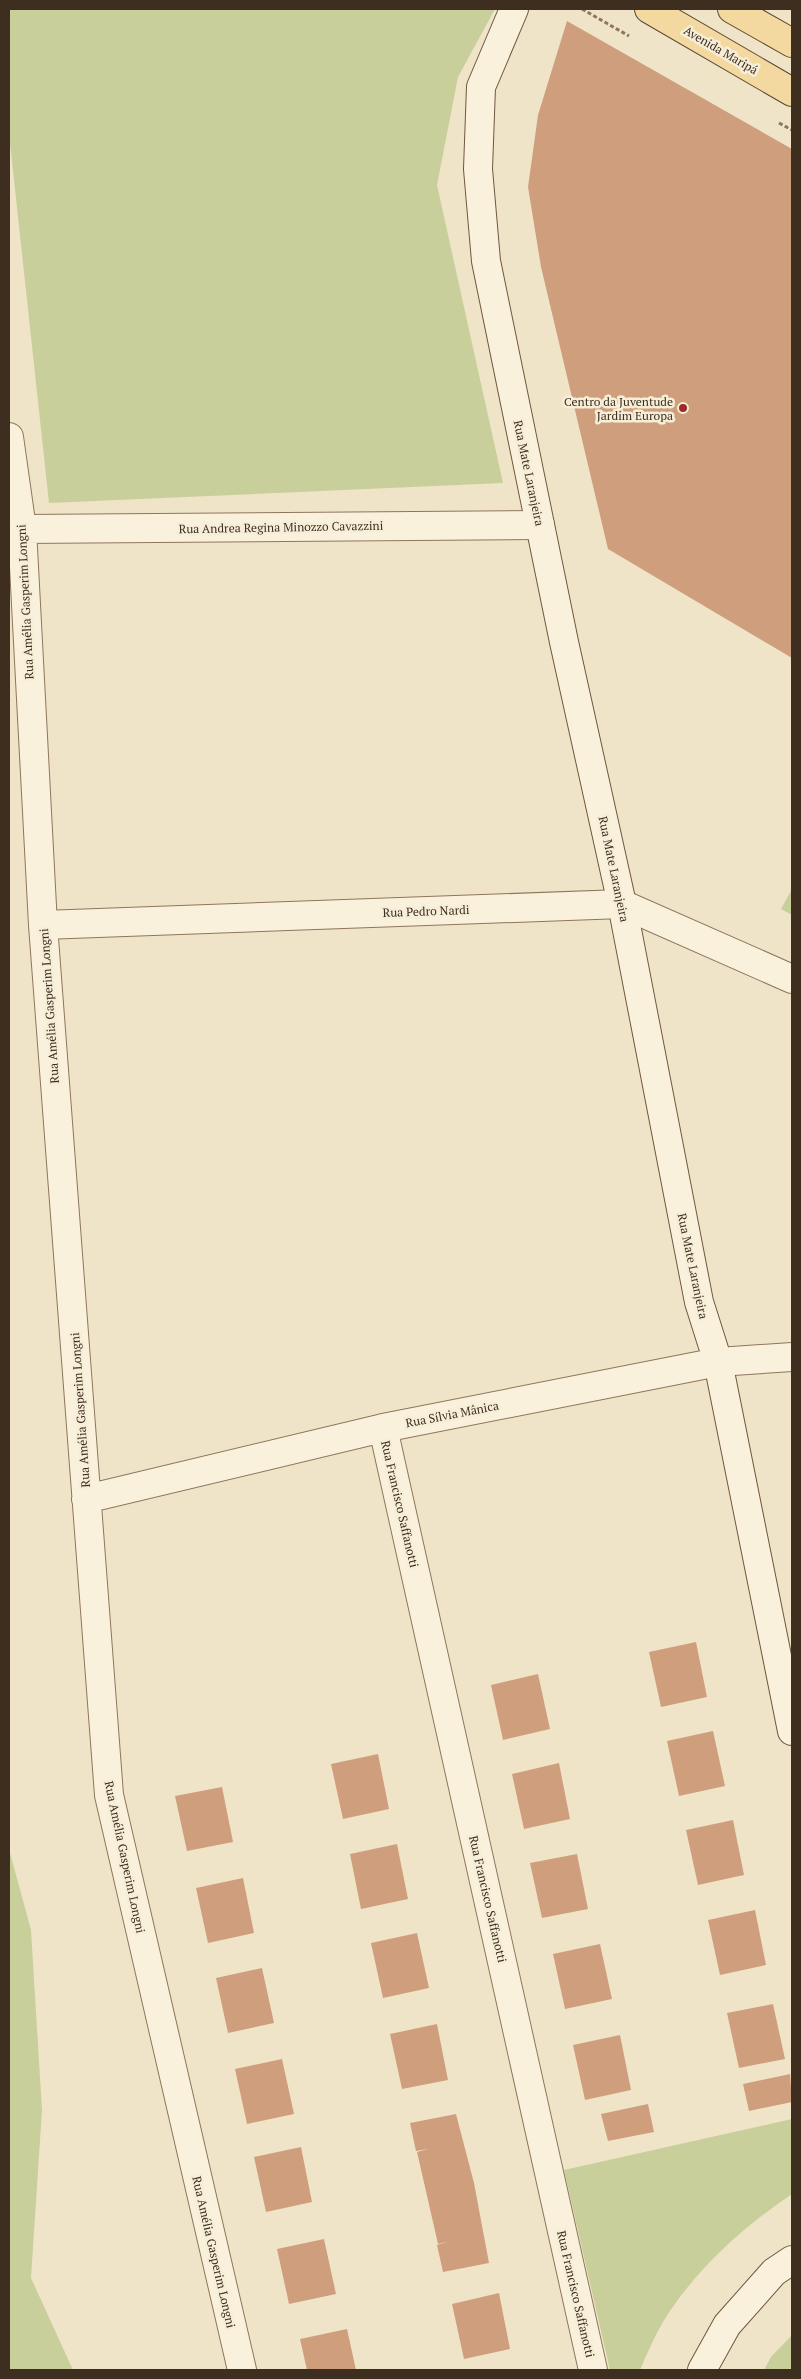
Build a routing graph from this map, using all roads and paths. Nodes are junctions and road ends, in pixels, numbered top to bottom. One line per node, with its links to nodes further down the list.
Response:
1 (514, 9): 7 (street, Rua Mate Laranjeira)
2 (649, 9): 5 (main road, Avenida Maripá)
3 (732, 9): 4 (main road)
4 (792, 43)
5 (792, 92)
6 (9, 437): 8 (street, Rua Amélia Gasperim Longni)
7 (540, 525): 8 (street, Rua Andrea Regina Minozzo Cavazzini); 9 (street, Rua Mate Laranjeira)
8 (22, 529): 10 (street, Rua Amélia Gasperim Longni)
9 (622, 904): 10 (street, Rua Pedro Nardi); 11 (street, Rua Pedro Nardi); 13 (street, Rua Mate Laranjeira)
10 (43, 925): 15 (street, Rua Amélia Gasperim Longni)
11 (792, 979)
12 (792, 1358): 13 (street, Rua Sílvia Mânica)
13 (718, 1362): 14 (street, Rua Sílvia Mânica); 16 (street, Rua Mate Laranjeira)
14 (383, 1428): 15 (street, Rua Sílvia Mânica); 20 (street, Rua Francisco Saffanotti)
15 (86, 1499): 19 (street, Rua Amélia Gasperim Longni)
16 (788, 1693): 17 (street, Rua Mate Laranjeira)
17 (792, 1731)
18 (792, 2260): 21 (street)
19 (242, 2370)
20 (593, 2370)
21 (702, 2370)

